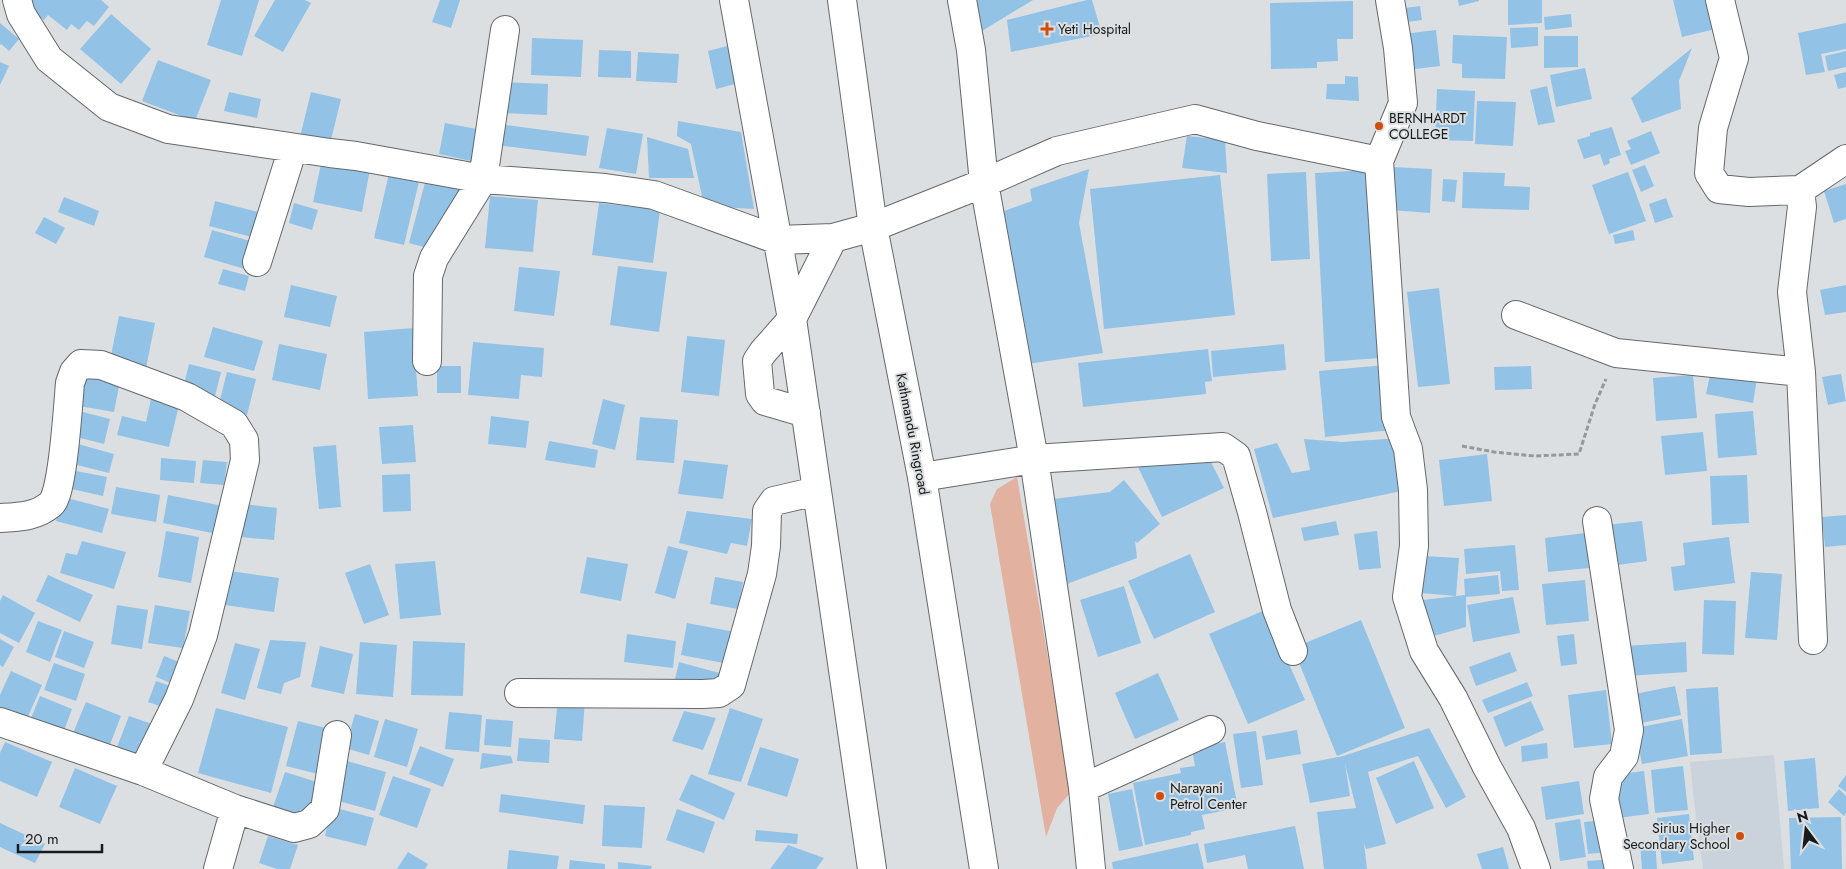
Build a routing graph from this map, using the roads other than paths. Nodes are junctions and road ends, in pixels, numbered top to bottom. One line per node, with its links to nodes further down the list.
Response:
1 (17, 0): 8 (main road)
2 (734, 0): 16 (main road)
3 (842, 0): 14 (main road, Kathmandu Ringroad)
4 (962, 0): 12 (main road)
5 (1390, 0): 10 (main road)
6 (1720, 0): 13 (main road)
7 (505, 30): 11 (main road)
8 (293, 148): 11 (main road); 17 (main road)
9 (1846, 159): 13 (main road)
10 (1379, 161): 12 (main road); 41 (main road)
11 (483, 179): 16 (main road); 20 (main road)
12 (984, 183): 14 (main road); 23 (main road)
13 (1800, 190): 21 (main road)
14 (873, 227): 15 (main road); 24 (main road, Kathmandu Ringroad)
15 (833, 238): 16 (main road); 19 (main road)
16 (778, 240): 19 (main road)
17 (257, 262)
18 (1516, 315): 21 (main road)
19 (792, 320): 22 (main road); 22 (main road)
20 (427, 360)
21 (1801, 372): 28 (main road)
22 (806, 413): 25 (main road)
23 (1034, 459): 24 (main road); 29 (main road); 35 (main road)
24 (922, 477): 39 (main road, Kathmandu Ringroad)
25 (817, 491): 30 (main road); 38 (main road)
26 (0, 518): 34 (main road)
27 (1597, 521): 42 (main road)
28 (1813, 640)
29 (1292, 651)
30 (519, 693)
31 (0, 722): 34 (main road)
32 (1210, 730): 35 (main road)
33 (337, 735): 36 (main road)
34 (143, 772): 36 (main road)
35 (1083, 788): 40 (main road)
36 (235, 810): 37 (main road)
37 (218, 869)
38 (872, 869)
39 (984, 869)
40 (1092, 869)
41 (1536, 869)
42 (1620, 869)

